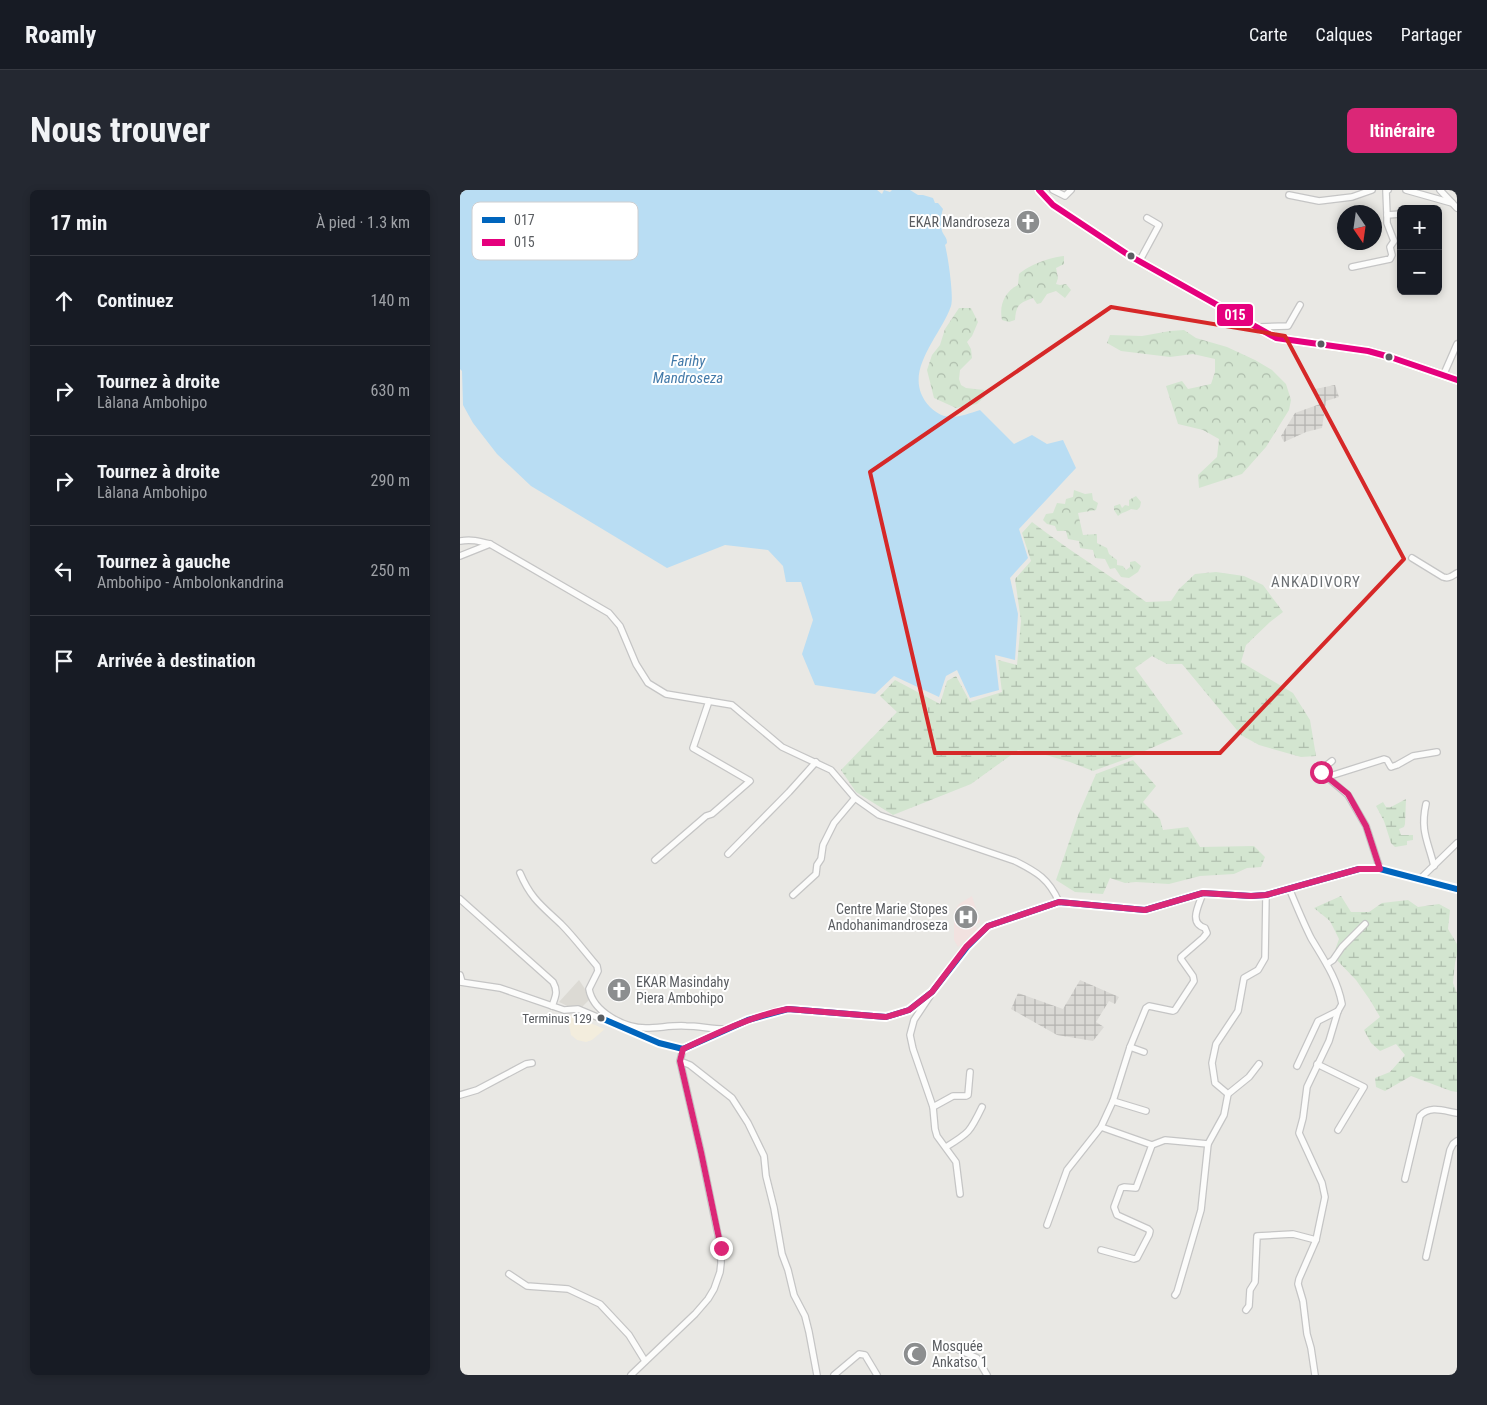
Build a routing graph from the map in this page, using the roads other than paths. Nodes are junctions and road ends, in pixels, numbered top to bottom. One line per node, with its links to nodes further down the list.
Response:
1 (1039, 190): 14 (main road)
2 (1053, 190): 3 (street)
3 (1071, 190)
4 (1372, 190): 8 (street)
5 (1388, 190): 12 (street)
6 (1406, 190): 9 (street)
7 (1440, 190): 9 (street)
8 (1288, 195)
9 (1452, 203): 10 (street)
10 (1457, 208)
11 (1397, 214): 12 (street)
12 (1387, 215): 15 (street)
13 (1147, 218): 14 (street)
14 (1139, 262): 17 (main road)
15 (1352, 268)
16 (1300, 305): 17 (street)
17 (1235, 316): 19 (main road)
18 (1457, 344): 19 (street)
19 (1443, 376): 20 (main road)
20 (1457, 380)
21 (460, 541): 22 (street)
22 (490, 544): 23 (street); 26 (street)
23 (460, 556)
24 (1412, 558): 25 (street)
25 (1457, 573)
26 (709, 701): 29 (street); 35 (street)
27 (1437, 752): 30 (street)
28 (1332, 761): 30 (street)
29 (816, 762): 31 (street); 34 (street)
30 (1327, 777): 37 (street)
31 (855, 798): 43 (street); 46 (street)
32 (1426, 804): 36 (street)
33 (1457, 843): 36 (street)
34 (728, 854)
35 (655, 860)
36 (1434, 866): 39 (street)
37 (1380, 869): 39 (street); 40 (street)
38 (520, 873): 54 (street)
39 (1420, 879): 41 (street)
40 (1289, 888): 44 (street); 48 (street)
41 (1457, 889)
42 (1203, 893): 44 (street); 46 (street); 55 (street)
43 (793, 895)
44 (1266, 895): 64 (street)
45 (460, 899): 52 (street)
46 (1059, 902): 51 (street)
47 (1364, 924): 48 (street)
48 (1327, 964): 53 (street)
49 (460, 974): 50 (street)
50 (461, 982): 52 (street)
51 (932, 992): 54 (street); 67 (street)
52 (552, 1006): 56 (street)
53 (1338, 1011): 61 (street); 62 (street)
54 (727, 1030): 56 (street)
55 (1130, 1047): 57 (street); 66 (street)
56 (683, 1049): 58 (street)
57 (1144, 1052)
58 (680, 1061): 87 (street); 89 (street)
59 (532, 1063): 65 (street)
60 (1260, 1064): 64 (street)
61 (1317, 1064): 72 (street); 80 (street)
62 (1297, 1066)
63 (970, 1072): 67 (street)
64 (1228, 1094): 74 (street)
65 (460, 1095)
66 (1113, 1101): 69 (street); 71 (street)
67 (934, 1107): 76 (street)
68 (982, 1107): 76 (street)
69 (1146, 1112)
70 (1457, 1113): 77 (street)
71 (1102, 1127): 75 (street); 79 (street)
72 (1338, 1130)
73 (1457, 1141): 82 (street)
74 (1208, 1144): 75 (street); 84 (street)
75 (1152, 1145): 81 (street)
76 (946, 1147): 78 (street)
77 (1404, 1179)
78 (960, 1194)
79 (1047, 1225)
80 (1316, 1240): 85 (street); 93 (street)
81 (1101, 1250)
82 (1426, 1257)
83 (509, 1274): 87 (street)
84 (1175, 1295)
85 (1246, 1310)
86 (950, 1349): 92 (street)
87 (645, 1362): 88 (street)
88 (631, 1375)
89 (817, 1375)
90 (834, 1375): 91 (street)
91 (876, 1375)
92 (987, 1375)
93 (1315, 1375)

